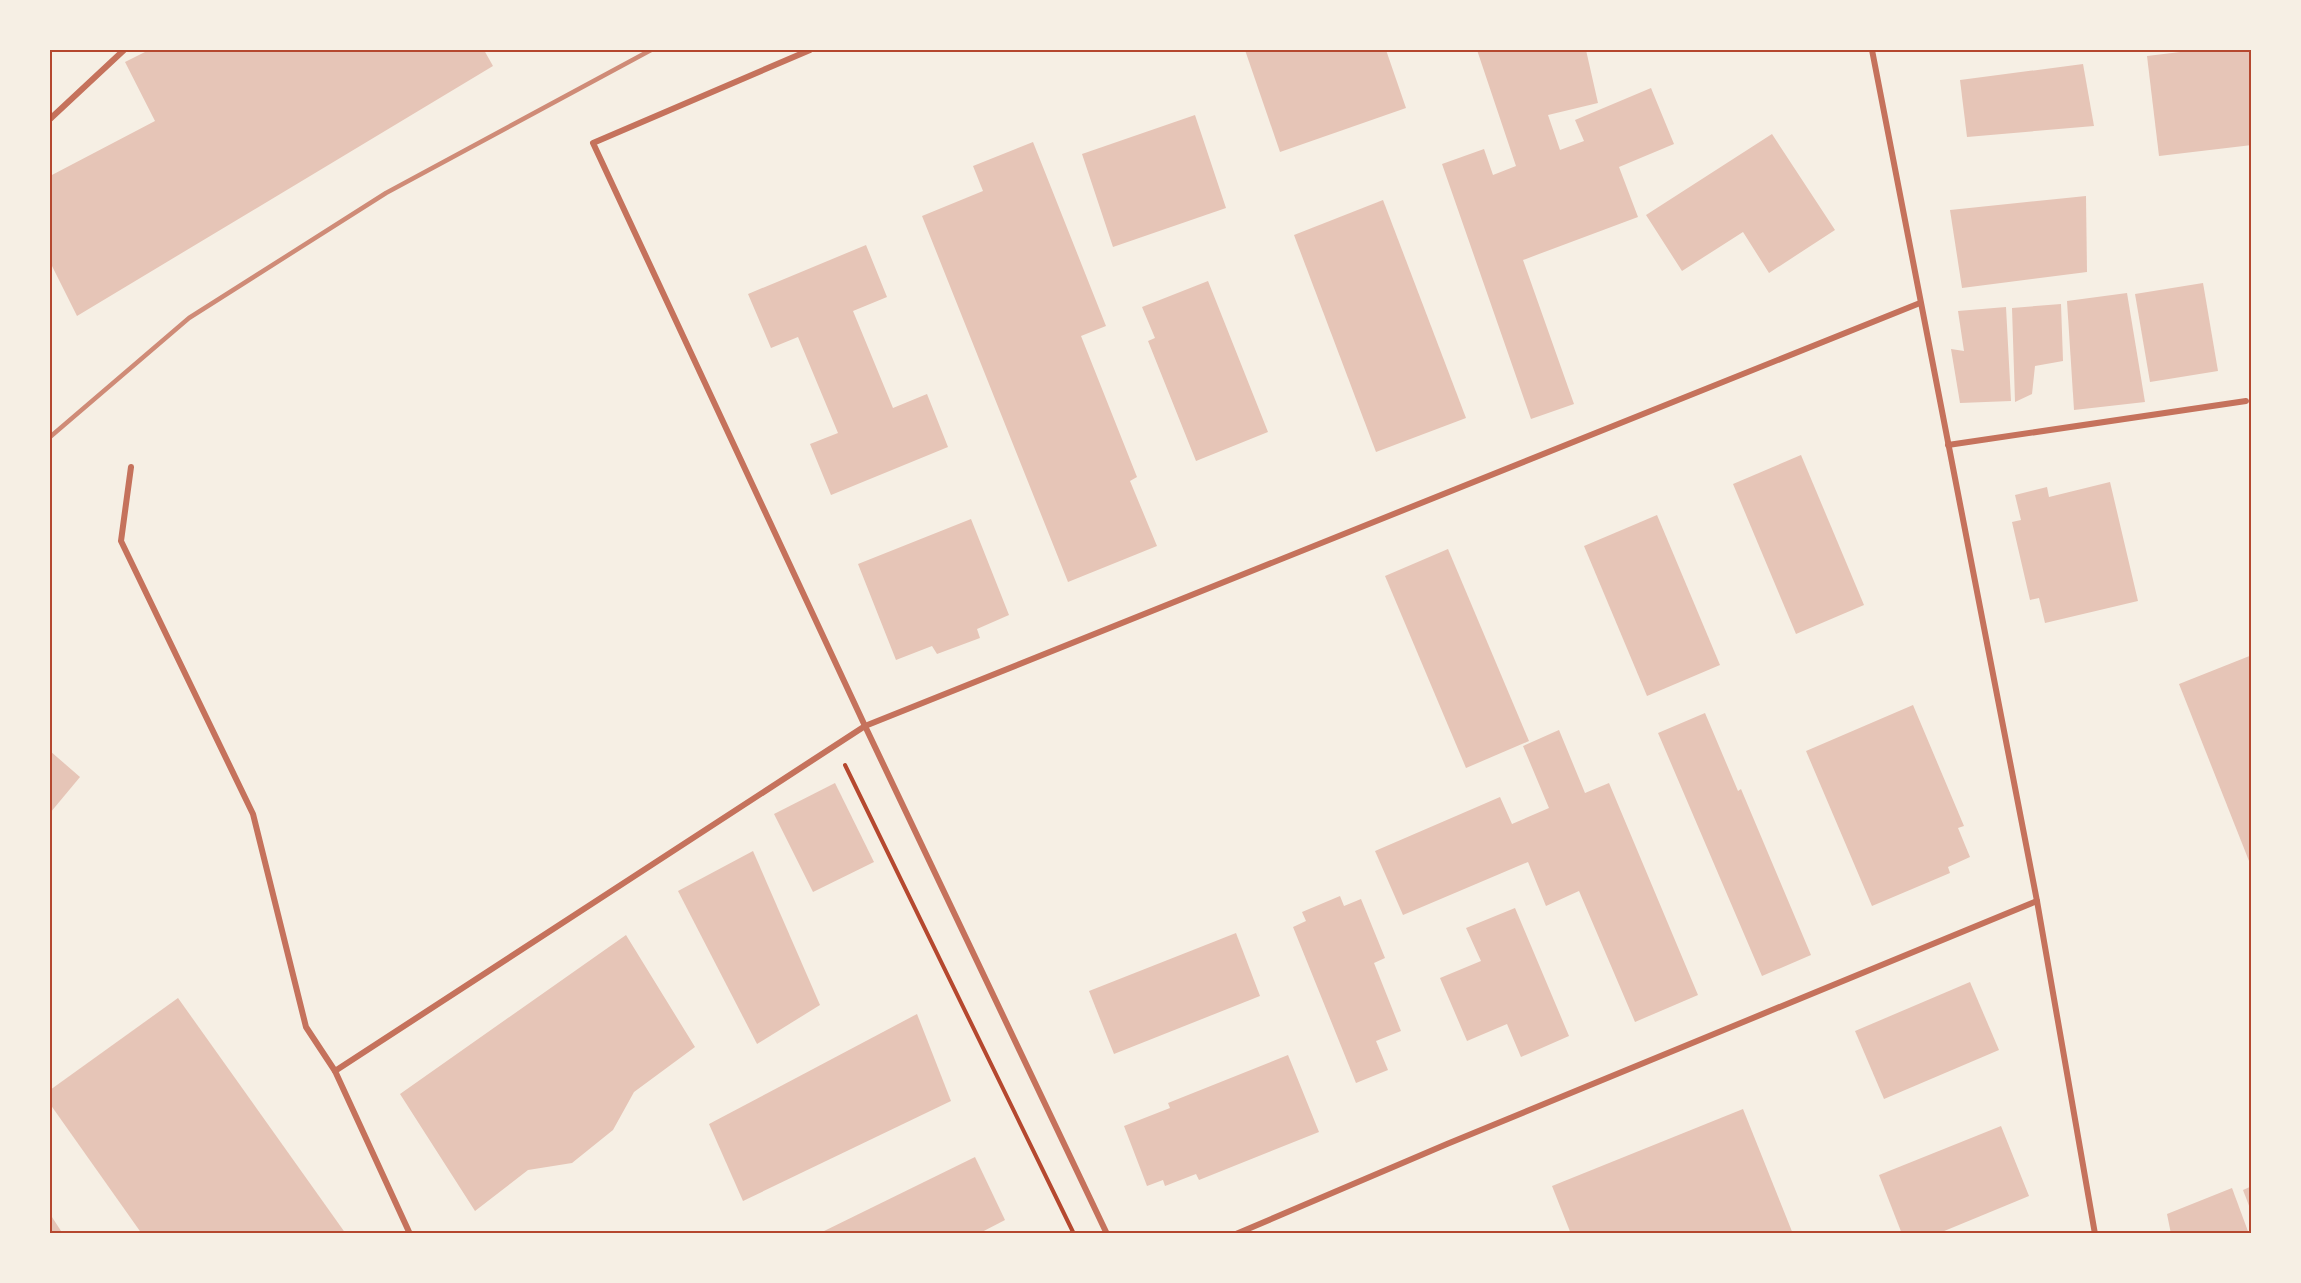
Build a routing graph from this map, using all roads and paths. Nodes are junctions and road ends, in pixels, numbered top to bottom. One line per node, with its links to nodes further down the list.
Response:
1 (124, 50): 4 (street)
2 (810, 50): 9 (street)
3 (1872, 50): 5 (street)
4 (50, 119)
5 (1920, 303): 7 (street); 9 (street)
6 (2246, 401): 7 (street)
7 (1948, 445): 11 (street)
8 (131, 467): 12 (street)
9 (865, 726): 10 (street); 15 (street)
10 (836, 745): 12 (street); 14 (path)
11 (2037, 901): 16 (street); 17 (street)
12 (335, 1071): 13 (street)
13 (410, 1233)
14 (1074, 1233)
15 (1107, 1233)
16 (1236, 1233)
17 (2095, 1233)

